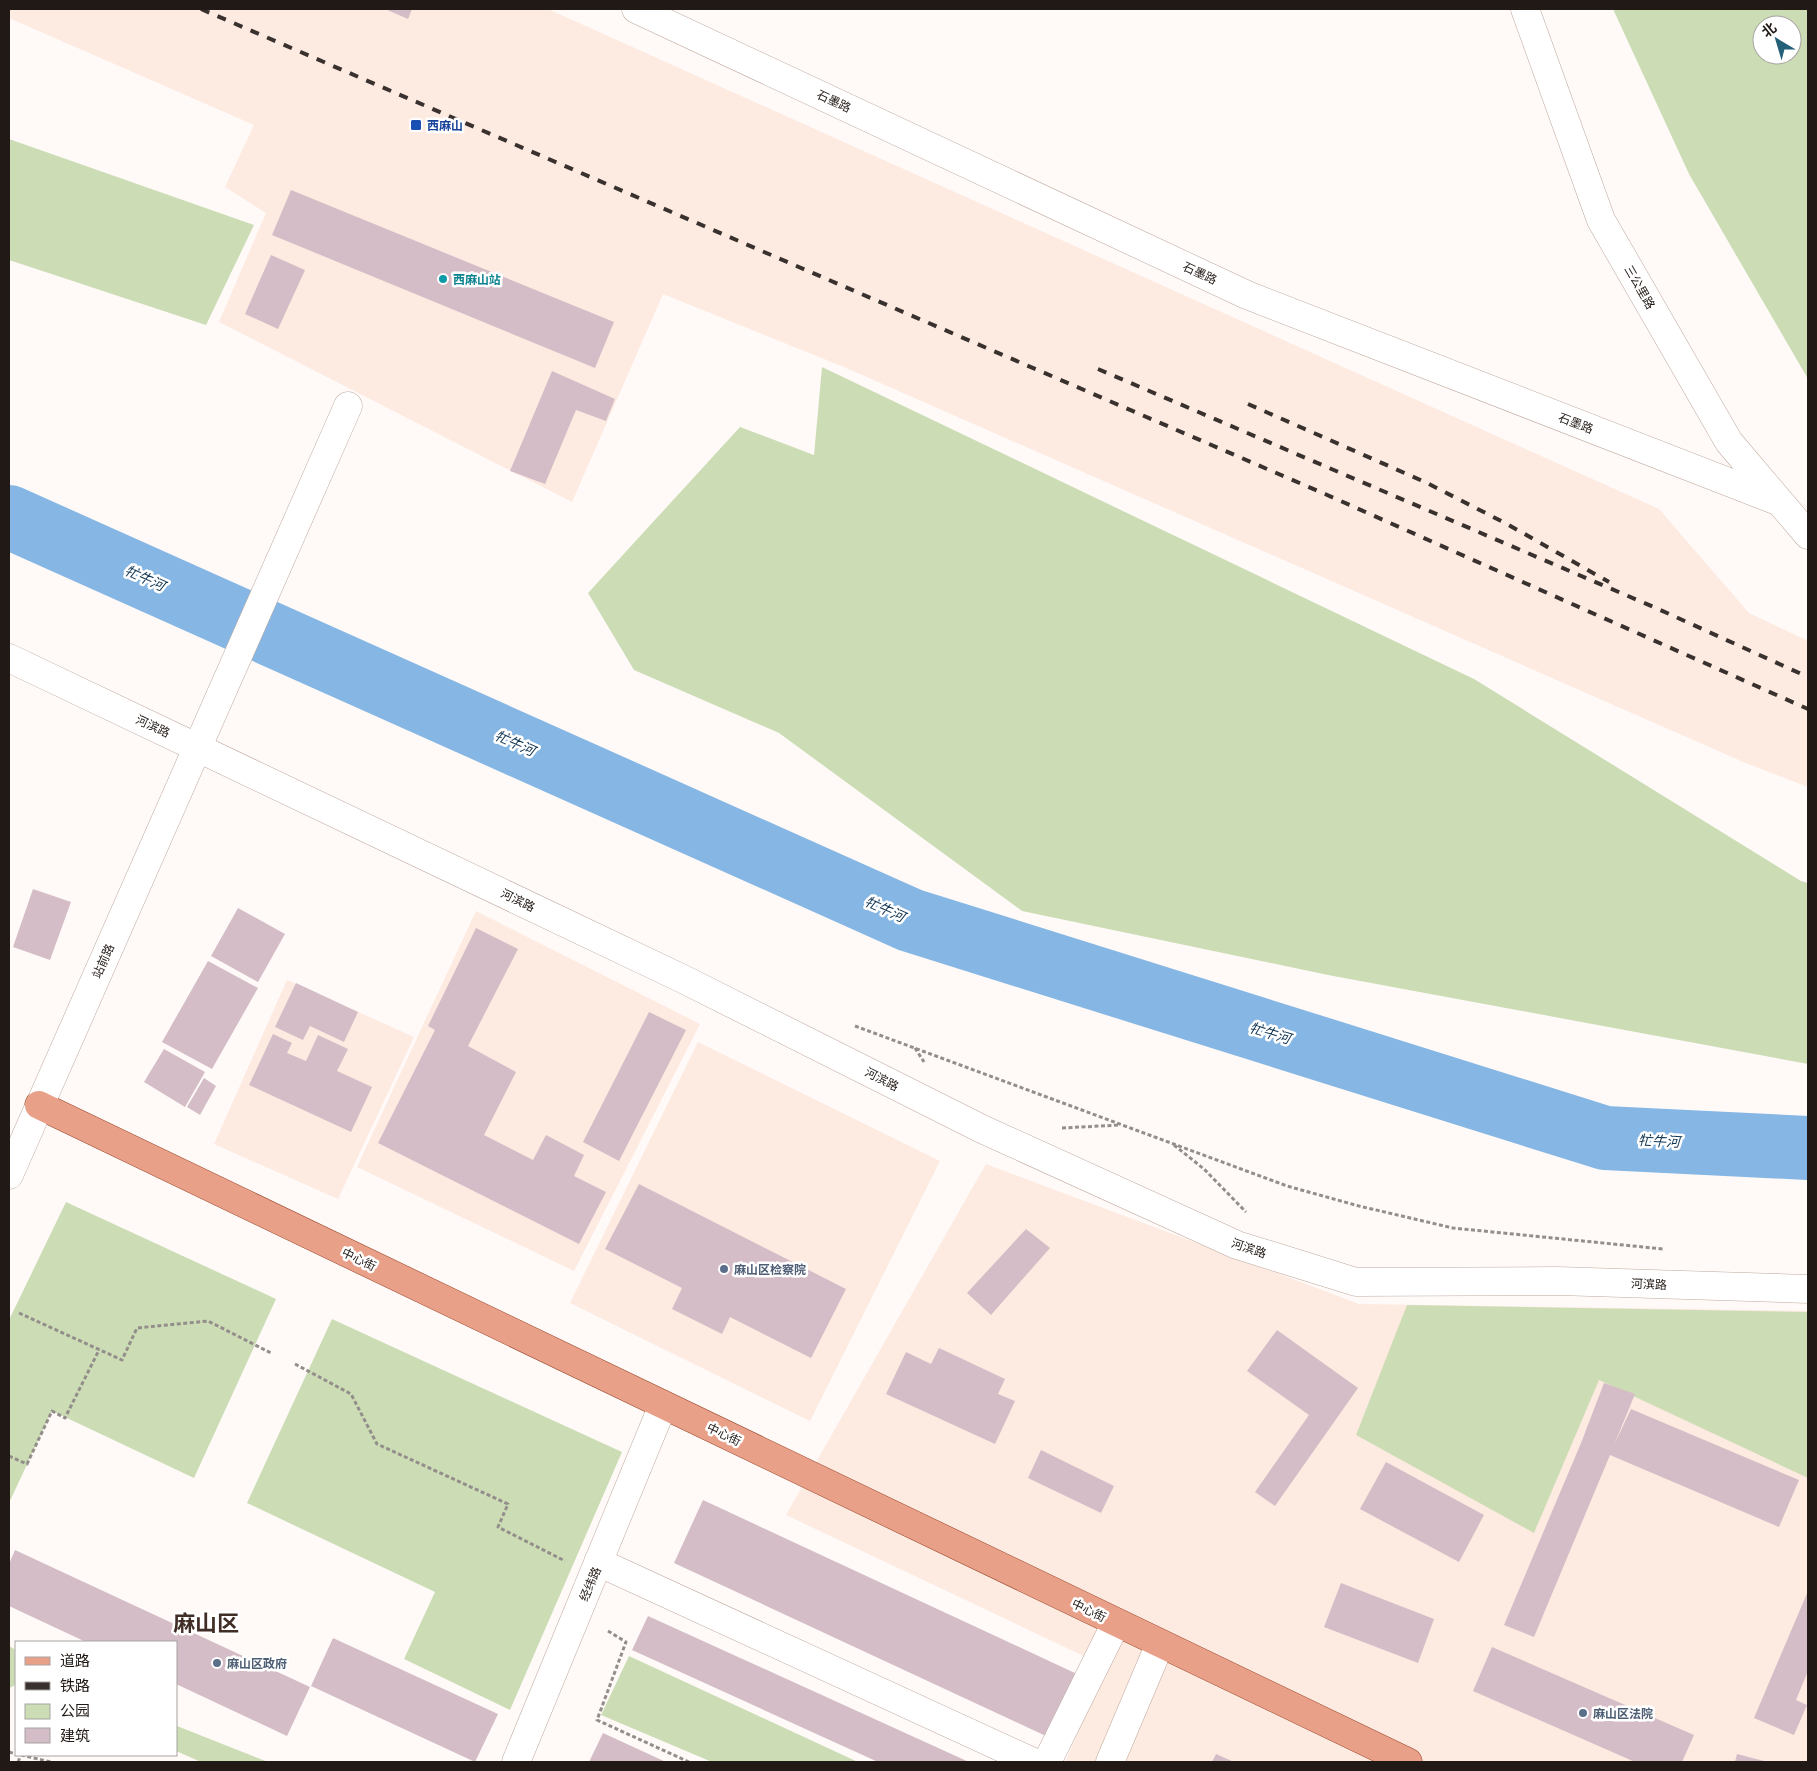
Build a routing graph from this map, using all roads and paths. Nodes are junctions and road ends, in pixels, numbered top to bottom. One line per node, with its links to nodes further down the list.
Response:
1 (636, 9): 4 (street, 石墨路)
2 (1525, 9): 4 (street, 三公里路)
3 (348, 406): 7 (street, 站前路)
4 (1780, 502): 5 (street, 三公里路)
5 (1808, 535)
6 (9, 658): 7 (street, 河滨路)
7 (198, 747): 9 (street, 站前路); 14 (street, 河滨路)
8 (847, 1023): 10 (path)
9 (39, 1105): 11 (street, 站前路); 19 (main road, 中心街)
10 (1171, 1143): 12 (path); 13 (path)
11 (9, 1175)
12 (1249, 1215)
13 (1670, 1250)
14 (1808, 1289)
15 (19, 1313): 16 (path)
16 (99, 1350): 17 (path); 20 (path)
17 (271, 1353)
18 (295, 1364): 21 (path)
19 (663, 1405): 21 (street, 经纬路); 22 (main road, 中心街)
20 (9, 1456)
21 (596, 1569): 27 (street, 经纬路); 29 (street)
22 (1116, 1623): 24 (main road, 中心街); 30 (street)
23 (608, 1632): 28 (path)
24 (1160, 1644): 31 (street); 32 (main road, 中心街)
25 (25, 1756): 26 (path)
26 (51, 1762)
27 (516, 1762)
28 (689, 1762)
29 (1033, 1762)
30 (1047, 1762)
31 (1110, 1762)
32 (1408, 1762)

